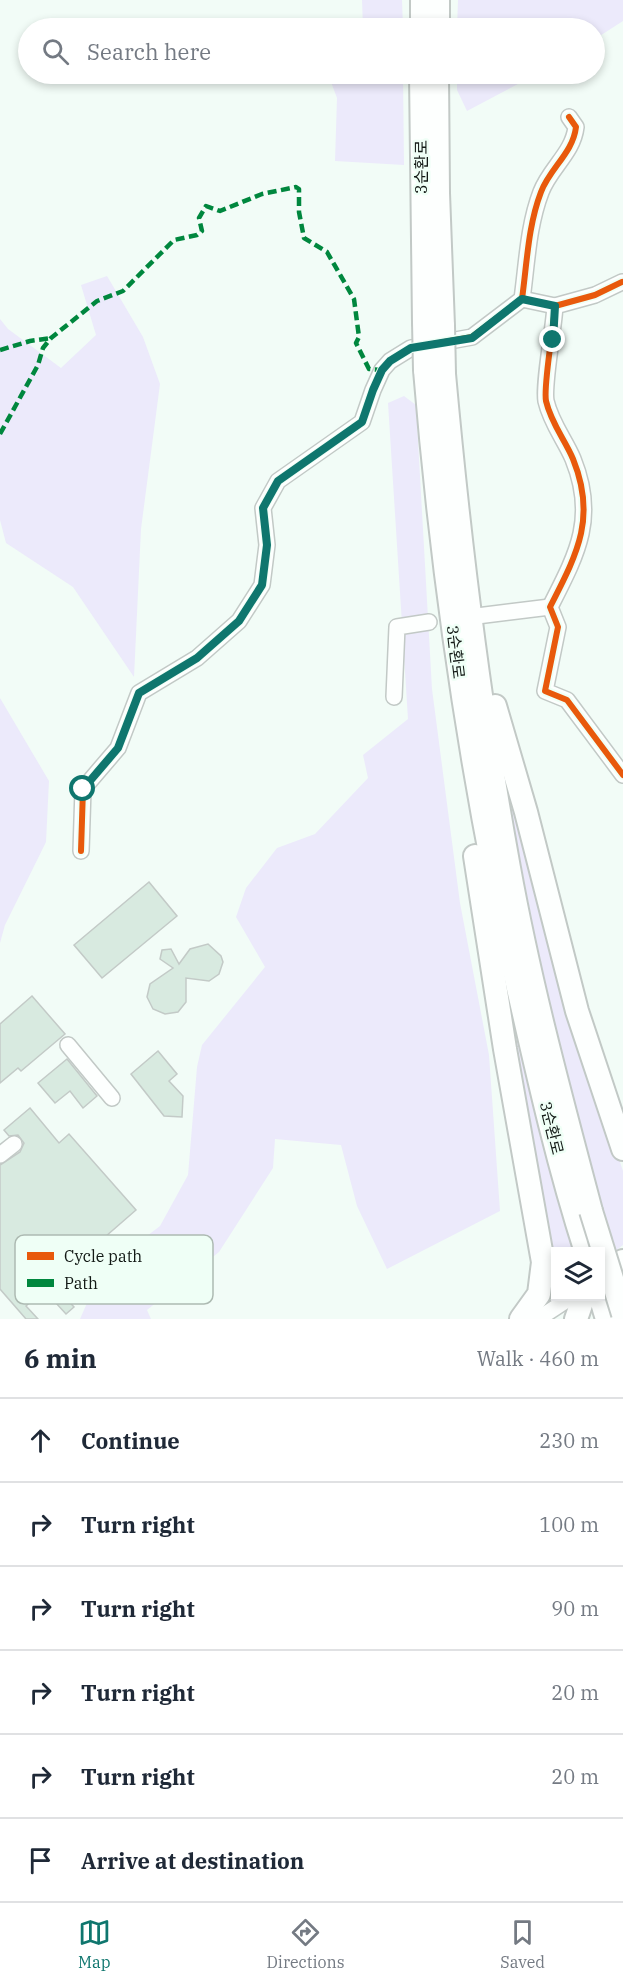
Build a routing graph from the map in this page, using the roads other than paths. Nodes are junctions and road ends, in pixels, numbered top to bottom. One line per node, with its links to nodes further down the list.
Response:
1 (422, 0): 3 (highway)
2 (438, 0): 4 (highway)
3 (422, 18)
4 (438, 18)
5 (421, 84): 11 (highway, 3순환로)
6 (437, 84): 11 (highway, 3순환로)
7 (569, 117): 9 (street)
8 (622, 282): 10 (street)
9 (522, 299): 10 (street); 19 (street)
10 (555, 306): 14 (street)
11 (433, 324): 12 (highway, 3순환로, bridge)
12 (435, 372): 13 (highway, 3순환로); 15 (highway, 3순환로)
13 (441, 532): 25 (highway, 3순환로); 27 (highway)
14 (550, 607): 15 (street); 18 (street)
15 (473, 613): 23 (highway); 25 (highway, 3순환로)
16 (429, 622): 17 (street)
17 (394, 697)
18 (623, 775)
19 (81, 851)
20 (68, 1045): 21 (street)
21 (112, 1098)
22 (14, 1144): 24 (street)
23 (623, 1149)
24 (0, 1155)
25 (583, 1215): 26 (highway); 32 (highway, bridge)
26 (586, 1247)
27 (541, 1249): 28 (highway); 33 (highway)
28 (551, 1268)
29 (565, 1301): 34 (street)
30 (582, 1301): 35 (highway)
31 (602, 1301): 36 (highway)
32 (623, 1314)
33 (521, 1319)
34 (538, 1319)
35 (576, 1319)
36 (607, 1319)

